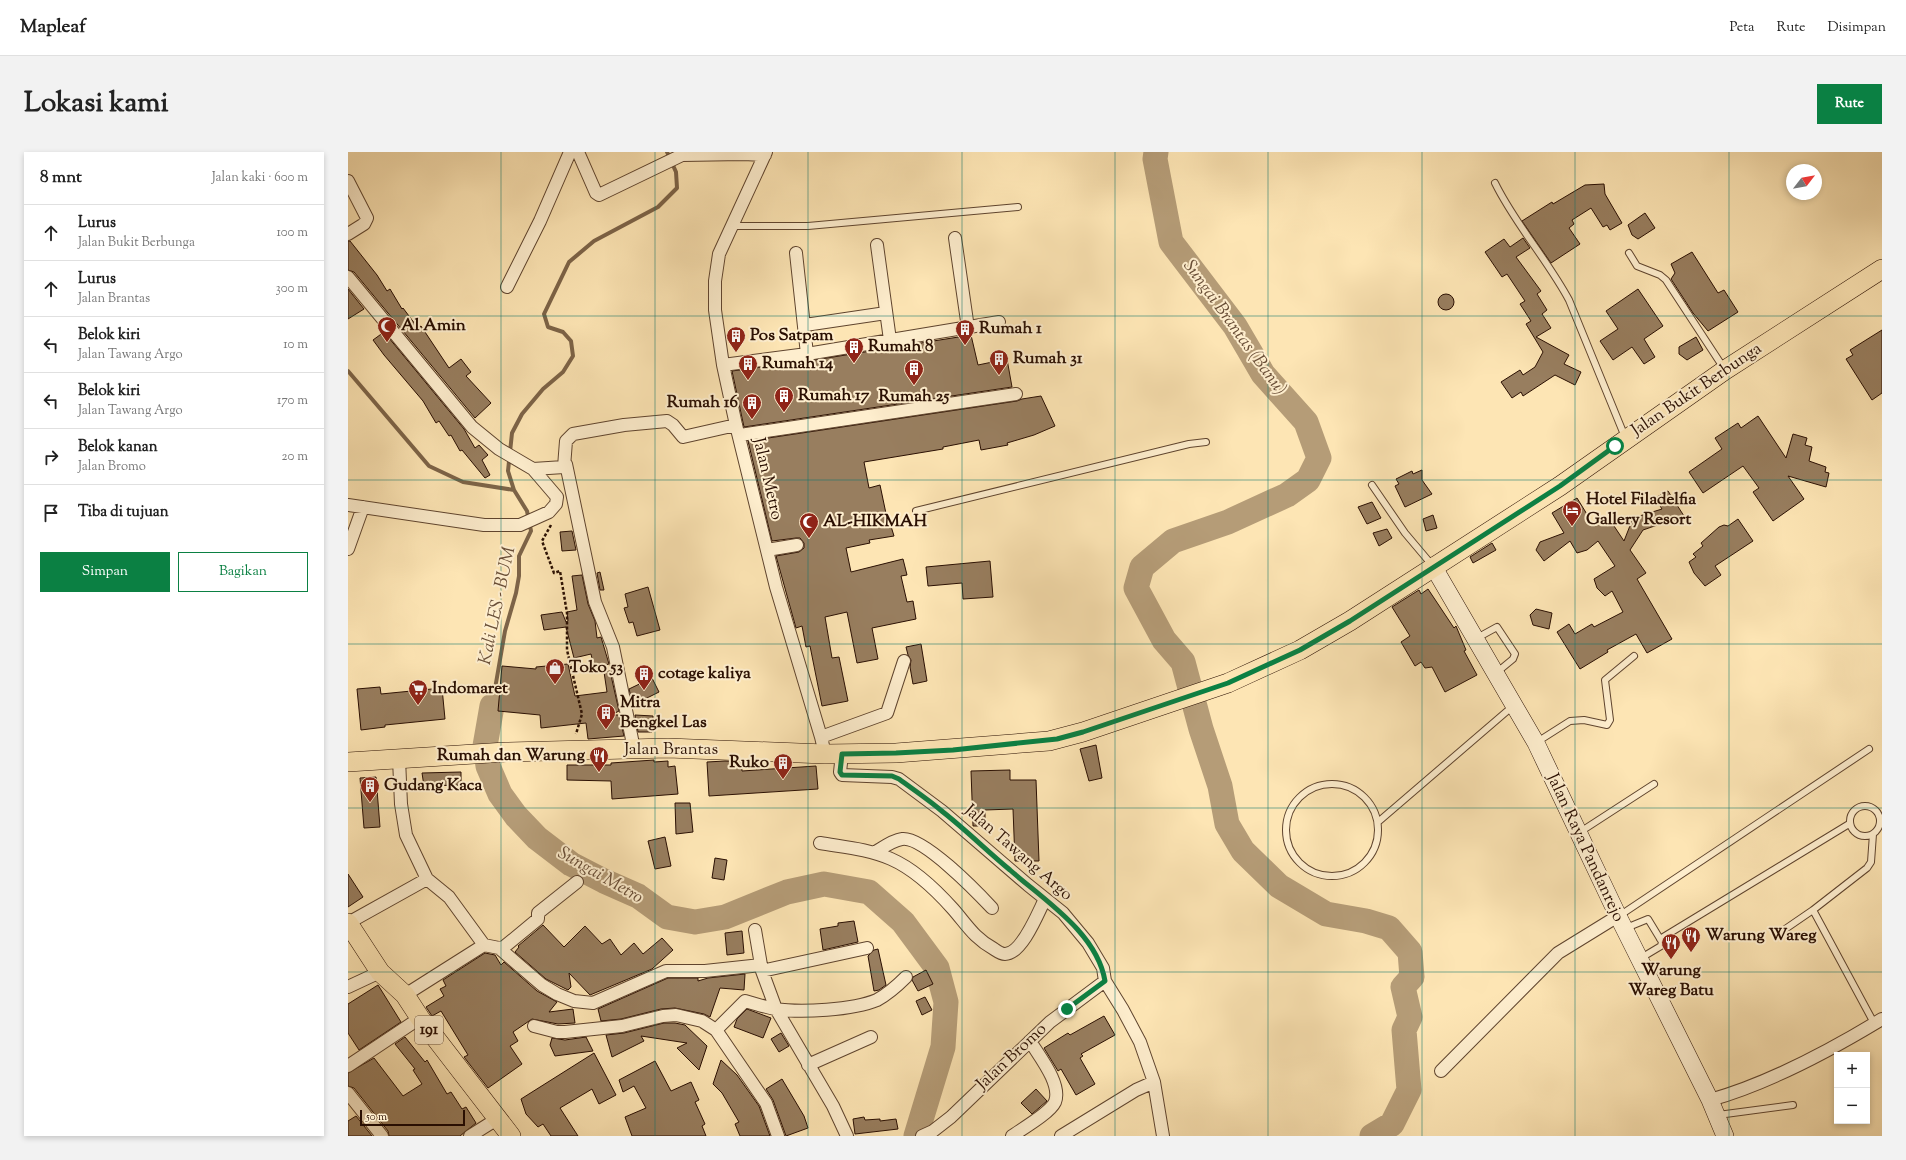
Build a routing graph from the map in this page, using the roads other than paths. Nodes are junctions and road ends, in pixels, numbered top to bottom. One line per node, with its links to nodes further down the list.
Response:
1 (570, 152): 15 (street)
2 (578, 152): 3 (street)
3 (766, 154): 7 (street, Jalan Metro)
4 (348, 181): 8 (street)
5 (1495, 183): 26 (lane)
6 (1018, 207): 7 (lane)
7 (732, 226): 22 (street, Jalan Metro)
8 (348, 234)
9 (955, 238): 19 (street)
10 (877, 245): 16 (street)
11 (796, 253): 18 (street)
12 (1629, 253): 23 (lane)
13 (1882, 269): 23 (main road, Jalan Bukit Berbunga)
14 (348, 277): 29 (street)
15 (507, 288)
16 (886, 313): 18 (street); 20 (street)
17 (999, 322): 19 (street)
18 (805, 325): 21 (street)
19 (968, 328): 20 (street)
20 (890, 340): 21 (street)
21 (807, 354): 22 (street)
22 (723, 365): 25 (street, Jalan Metro)
23 (1725, 370): 26 (main road, Jalan Bukit Berbunga)
24 (1016, 394): 25 (street)
25 (738, 430): 28 (street); 36 (street, Jalan Metro)
26 (1626, 439): 37 (main road, Jalan Bukit Berbunga)
27 (1206, 442): 33 (lane)
28 (566, 464): 29 (street); 45 (street)
29 (533, 469): 32 (street)
30 (1372, 485): 37 (lane)
31 (348, 505): 32 (street)
32 (363, 507): 35 (street)
33 (916, 511)
34 (797, 545): 36 (street)
35 (348, 549)
36 (767, 550): 44 (street, Jalan Metro)
37 (1433, 566): 38 (main road, Jalan Raya Pandanrejo); 44 (main road, Jalan Brantas)
38 (1476, 639): 41 (main road, Jalan Raya Pandanrejo); 41 (lane)
39 (1634, 656): 43 (lane)
40 (904, 661): 44 (street)
41 (1496, 673): 42 (main road, Jalan Raya Pandanrejo)
42 (1515, 705): 43 (main road, Jalan Raya Pandanrejo); 50 (lane)
43 (1536, 743): 53 (main road, Jalan Raya Pandanrejo)
44 (830, 748): 45 (main road, Jalan Brantas); 59 (street, Jalan Tawang Argo)
45 (634, 749): 47 (main road, Jalan Brantas)
46 (1869, 749): 63 (lane)
47 (399, 759): 48 (main road, Jalan Brantas); 57 (street)
48 (348, 762)
49 (1654, 784): 53 (lane)
50 (1378, 822): 50 (lane)
51 (1881, 823): 52 (lane); 54 (lane)
52 (1849, 824): 54 (lane); 66 (lane)
53 (1579, 833): 63 (main road, Jalan Raya Pandanrejo)
54 (1873, 834): 61 (lane)
55 (820, 843): 56 (street)
56 (874, 853): 59 (street); 60 (street)
57 (427, 879): 62 (street); 67 (street)
58 (578, 882): 68 (street)
59 (1045, 900): 74 (street, Jalan Tawang Argo)
60 (992, 908)
61 (1813, 910): 65 (lane); 79 (lane)
62 (348, 923): 72 (main road, 191)
63 (1621, 923): 66 (lane); 70 (main road, Jalan Raya Pandanrejo); 86 (street)
64 (755, 930): 71 (street)
65 (1778, 934)
66 (1660, 939): 70 (lane)
67 (484, 945): 68 (street); 76 (street)
68 (499, 948): 71 (street)
69 (867, 948): 71 (street)
70 (1640, 959): 89 (main road, Jalan Raya Pandanrejo)
71 (762, 968): 77 (street)
72 (380, 972): 75 (street); 76 (main road, 191)
73 (906, 977): 77 (street)
74 (1105, 981): 83 (street, Jalan Bromo); 87 (street, Jalan Tawang Argo)
75 (348, 987)
76 (405, 995): 78 (main road, 191)
77 (776, 1009): 81 (street); 84 (street)
78 (420, 1018): 85 (street); 92 (main road, 191)
79 (1878, 1021): 89 (street)
80 (534, 1026): 81 (street)
81 (716, 1030): 97 (street)
82 (871, 1037): 84 (street)
83 (1030, 1041): 93 (street, Jalan Bromo); 99 (street)
84 (808, 1065): 98 (street)
85 (348, 1066)
86 (1442, 1071)
87 (1154, 1082): 100 (street); 101 (street, Jalan Tawang Argo)
88 (348, 1093): 94 (street)
89 (1710, 1100): 91 (main road, Jalan Raya Pandanrejo)
90 (1793, 1105): 91 (lane)
91 (1716, 1116): 102 (main road, Jalan Raya Pandanrejo)
92 (497, 1119): 95 (street); 96 (main road, 191)
93 (927, 1134)
94 (382, 1136)
95 (470, 1136)
96 (511, 1136)
97 (778, 1136)
98 (847, 1136)
99 (1012, 1136)
100 (1060, 1136)
101 (1163, 1136)
102 (1725, 1136)

